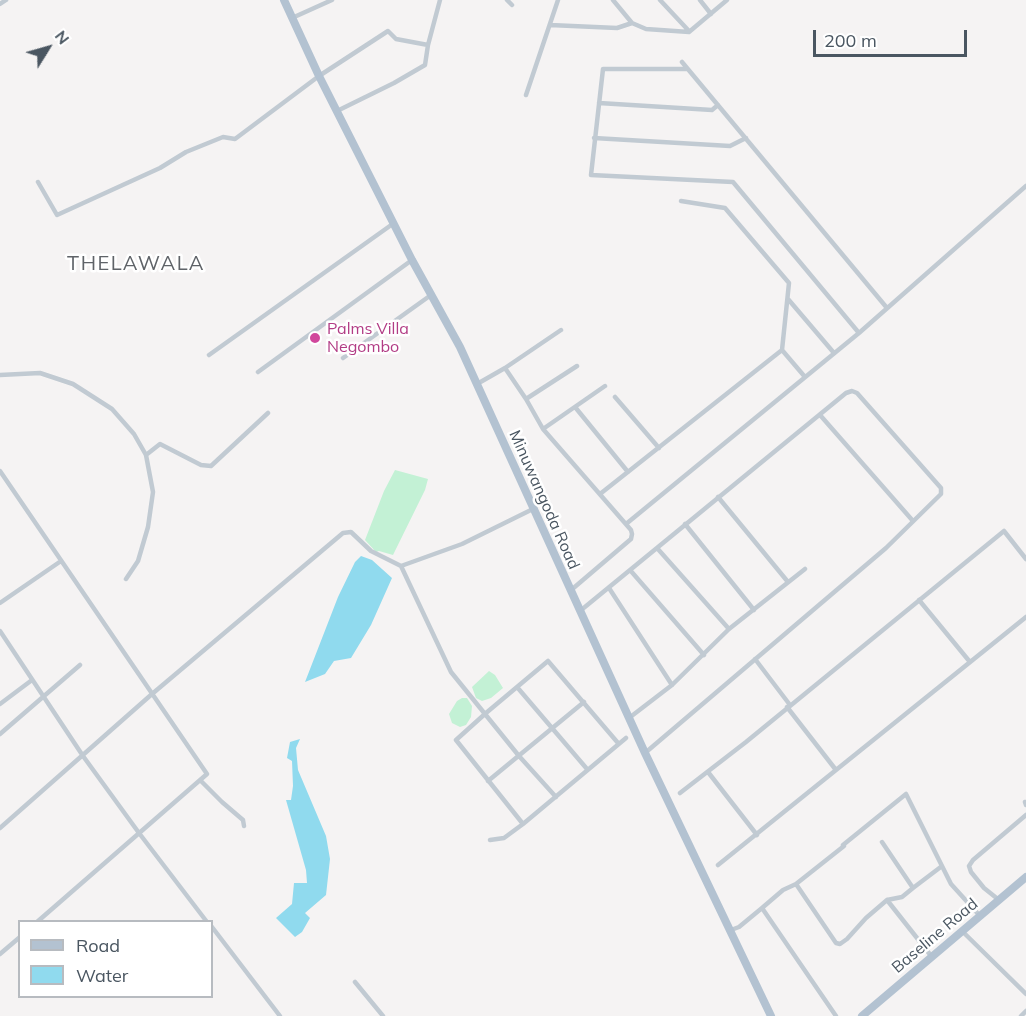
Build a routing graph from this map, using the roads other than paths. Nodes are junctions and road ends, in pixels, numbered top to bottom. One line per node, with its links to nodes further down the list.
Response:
1 (6, 0): 11 (street)
2 (284, 0): 14 (main road, Minuwangoda Road)
3 (332, 0): 14 (street)
4 (440, 0): 18 (street)
5 (507, 0): 12 (street)
6 (558, 0): 16 (street)
7 (613, 0): 15 (street)
8 (660, 0): 17 (street)
9 (700, 0): 13 (street)
10 (727, 0): 13 (street)
11 (0, 4)
12 (512, 4)
13 (711, 14): 17 (street)
14 (292, 18): 21 (main road, Minuwangoda Road)
15 (632, 22): 16 (street); 17 (street)
16 (550, 24): 22 (street)
17 (689, 32)
18 (428, 45): 21 (street); 25 (street)
19 (681, 62): 20 (street)
20 (687, 69): 23 (street); 24 (street)
21 (319, 76): 25 (main road, Minuwangoda Road); 28 (street)
22 (526, 95)
23 (599, 103): 24 (street); 26 (street)
24 (718, 105): 27 (street)
25 (337, 111): 31 (main road, Minuwangoda Road)
26 (594, 138): 27 (street); 37 (street)
27 (746, 138): 35 (street)
28 (38, 182)
29 (1026, 186): 35 (street)
30 (681, 201): 34 (street)
31 (394, 224): 32 (main road, Minuwangoda Road); 40 (street)
32 (412, 260): 33 (main road, Minuwangoda Road); 44 (street)
33 (431, 295): 41 (street); 47 (main road, Minuwangoda Road)
34 (788, 299): 38 (street); 39 (street)
35 (887, 308): 37 (street)
36 (561, 330): 43 (street)
37 (859, 333): 39 (street)
38 (782, 350): 46 (street); 55 (street)
39 (834, 353): 46 (street)
40 (209, 356)
41 (343, 358)
42 (577, 366): 50 (street)
43 (505, 368): 47 (street); 50 (street)
44 (258, 372)
45 (0, 375): 56 (street)
46 (806, 377): 63 (street)
47 (477, 384): 61 (main road, Minuwangoda Road)
48 (605, 386): 51 (street)
49 (615, 397): 55 (street)
50 (526, 399): 54 (street)
51 (575, 407): 54 (street); 58 (street)
52 (268, 413): 56 (street)
53 (820, 415): 60 (street); 62 (street); 62 (street)
54 (543, 429): 59 (street)
55 (659, 448): 58 (street)
56 (146, 455): 71 (street)
57 (0, 471): 67 (street)
58 (628, 472): 59 (street)
59 (600, 495): 63 (street)
60 (718, 497): 64 (street); 72 (street)
61 (535, 508): 68 (street); 74 (main road, Minuwangoda Road)
62 (912, 521): 83 (street)
63 (626, 524): 74 (street)
64 (685, 524): 65 (street); 77 (street)
65 (657, 548): 70 (street); 80 (street)
66 (1026, 559): 75 (street)
67 (61, 561): 76 (street); 89 (street)
68 (401, 566): 89 (street); 94 (street)
69 (805, 569): 72 (street)
70 (630, 570): 73 (street); 82 (street)
71 (126, 579)
72 (788, 582): 77 (street)
73 (609, 588): 78 (street); 87 (street)
74 (570, 591): 78 (main road, Minuwangoda Road)
75 (920, 600): 84 (street); 93 (street)
76 (0, 603)
77 (754, 610): 80 (street)
78 (580, 611): 95 (main road, Minuwangoda Road)
79 (1026, 616): 84 (street)
80 (729, 630): 82 (street)
81 (0, 631): 86 (street)
82 (704, 655): 87 (street)
83 (755, 659): 93 (street); 100 (street)
84 (970, 662): 104 (street)
85 (80, 665): 90 (street)
86 (32, 680): 90 (street); 92 (street)
87 (672, 686): 95 (street)
88 (517, 687): 91 (street); 94 (street); 96 (street)
89 (152, 694): 101 (street); 106 (street)
90 (43, 697): 97 (street); 101 (street)
91 (584, 702): 96 (street); 99 (street)
92 (0, 704)
93 (789, 706): 104 (street); 105 (street)
94 (486, 714): 102 (street); 107 (street)
95 (628, 718): 100 (main road, Minuwangoda Road)
96 (552, 728): 102 (street); 103 (street)
97 (0, 734)
98 (626, 738): 99 (street)
99 (618, 744): 103 (street)
100 (645, 753): 132 (main road, Minuwangoda Road)
101 (83, 756): 113 (street); 114 (street)
102 (519, 756): 107 (street); 109 (street)
103 (587, 769): 109 (street)
104 (836, 770): 115 (street)
105 (708, 772): 108 (street); 115 (street)
106 (201, 780): 112 (street); 114 (street)
107 (488, 782): 111 (street)
108 (680, 793)
109 (556, 797): 111 (street)
110 (1026, 815): 126 (street)
111 (523, 824): 116 (street)
112 (244, 826)
113 (0, 828)
114 (139, 833): 129 (street); 130 (street)
115 (757, 835): 120 (street)
116 (490, 840)
117 (882, 842): 124 (street)
118 (844, 846): 119 (street)
119 (825, 861): 121 (street); 123 (street)
120 (718, 865)
121 (942, 866): 124 (street); 128 (street)
122 (1026, 877): 126 (main road, Baseline Road)
123 (796, 884): 125 (street); 127 (street)
124 (913, 888): 125 (street)
125 (887, 900): 136 (street)
126 (999, 900): 128 (main road, Baseline Road)
127 (762, 908): 132 (street); 143 (street)
128 (980, 916): 133 (main road, Baseline Road)
129 (39, 920)
130 (206, 920)
131 (213, 928): 140 (street)
132 (731, 930): 142 (main road, Minuwangoda Road)
133 (962, 931): 136 (main road, Baseline Road); 138 (street)
134 (18, 939): 135 (street)
135 (0, 954)
136 (932, 957): 144 (main road, Baseline Road)
137 (355, 982): 141 (street)
138 (1026, 994)
139 (1026, 1011): 145 (street)
140 (280, 1016)
141 (383, 1016)
142 (771, 1016)
143 (836, 1016)
144 (862, 1016)
145 (1020, 1016)

